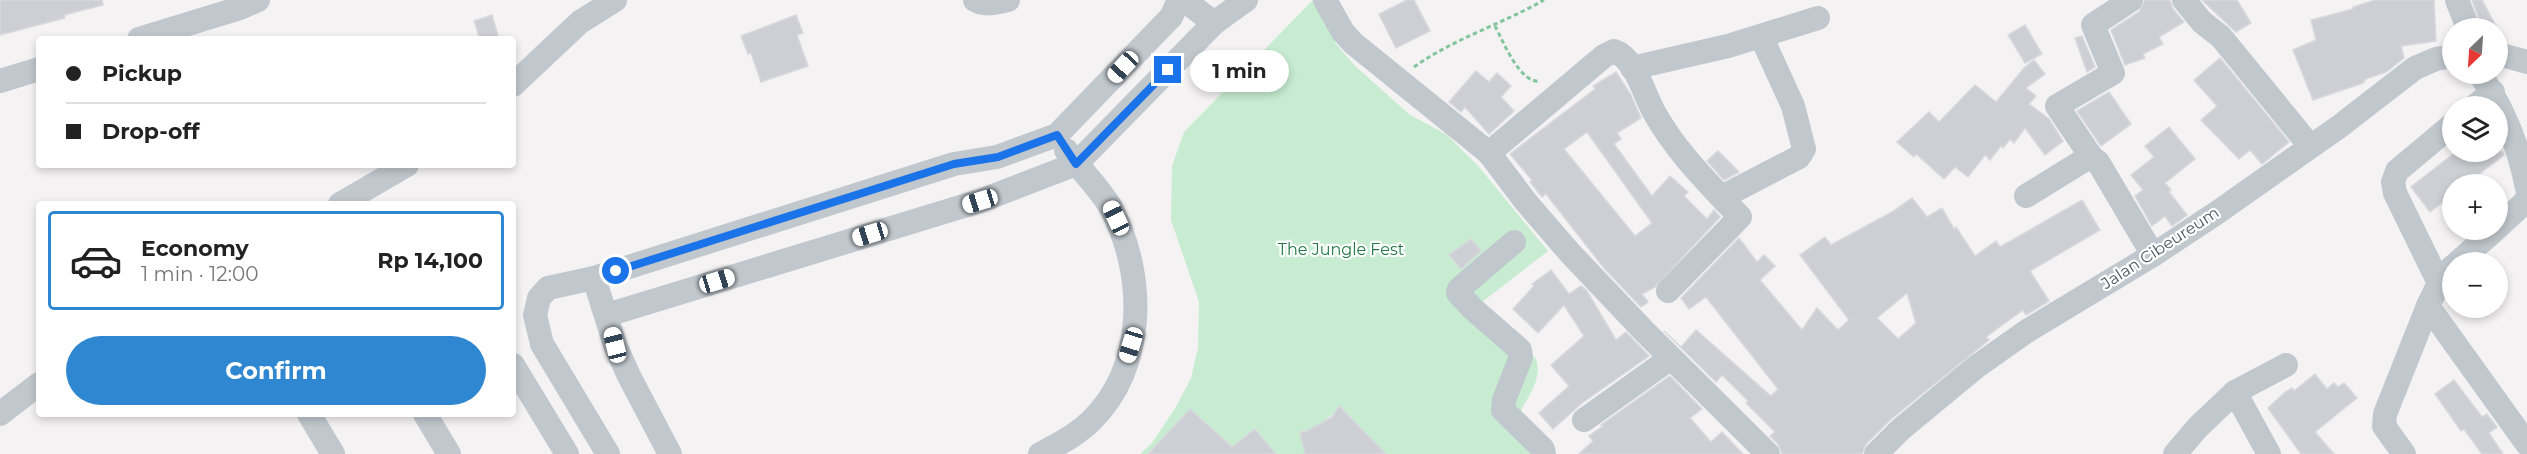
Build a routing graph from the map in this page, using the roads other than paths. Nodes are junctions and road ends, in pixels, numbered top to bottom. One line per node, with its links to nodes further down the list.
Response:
1 (258, 0): 15 (street)
2 (615, 0): 23 (street)
3 (975, 0): 4 (street)
4 (1008, 0)
5 (1179, 0): 26 (street)
6 (1184, 0): 14 (street)
7 (1246, 0): 14 (street)
8 (1325, 0): 28 (street)
9 (2131, 0): 29 (street)
10 (2184, 0): 27 (street)
11 (2457, 0): 13 (street)
12 (1818, 18): 16 (street)
13 (2464, 18)
14 (1214, 23): 30 (street)
15 (149, 36)
16 (1761, 36): 20 (street); 34 (street)
17 (2508, 57): 19 (street)
18 (2442, 58): 27 (street, Jalan Cibeureum)
19 (2527, 62)
20 (1632, 68): 28 (street); 34 (street)
21 (36, 70): 22 (street)
22 (0, 81)
23 (516, 82)
24 (2483, 91): 32 (street)
25 (2442, 133): 42 (street)
26 (1057, 135): 30 (street); 43 (street)
27 (2310, 146): 41 (street, Jalan Cibeureum)
28 (1489, 153): 48 (street)
29 (2092, 158): 33 (street); 41 (street)
30 (1076, 164): 47 (street); 64 (street)
31 (402, 168): 36 (street)
32 (2527, 188)
33 (2026, 196)
34 (1722, 197): 45 (street)
35 (2527, 198): 37 (street)
36 (345, 201)
37 (2508, 217)
38 (2483, 240): 40 (street)
39 (1514, 242): 65 (street)
40 (2469, 252)
41 (2153, 255): 67 (street, Jalan Cibeureum)
42 (2442, 269)
43 (594, 278): 47 (street); 62 (street)
44 (2442, 282): 46 (street)
45 (1668, 291)
46 (2428, 306): 57 (street); 69 (street)
47 (607, 315): 63 (street)
48 (1671, 358): 56 (street); 66 (street)
49 (2286, 365): 52 (street)
50 (516, 370): 61 (street)
51 (36, 386): 53 (street)
52 (2235, 392): 58 (street); 68 (street)
53 (0, 414)
54 (311, 417): 59 (street)
55 (427, 417): 60 (street)
56 (1584, 420)
57 (2527, 444)
58 (2178, 453)
59 (333, 454)
60 (449, 454)
61 (567, 454)
62 (608, 454)
63 (670, 454)
64 (1040, 454)
65 (1544, 454)
66 (1768, 454)
67 (1876, 454)
68 (2269, 454)
69 (2404, 454)

